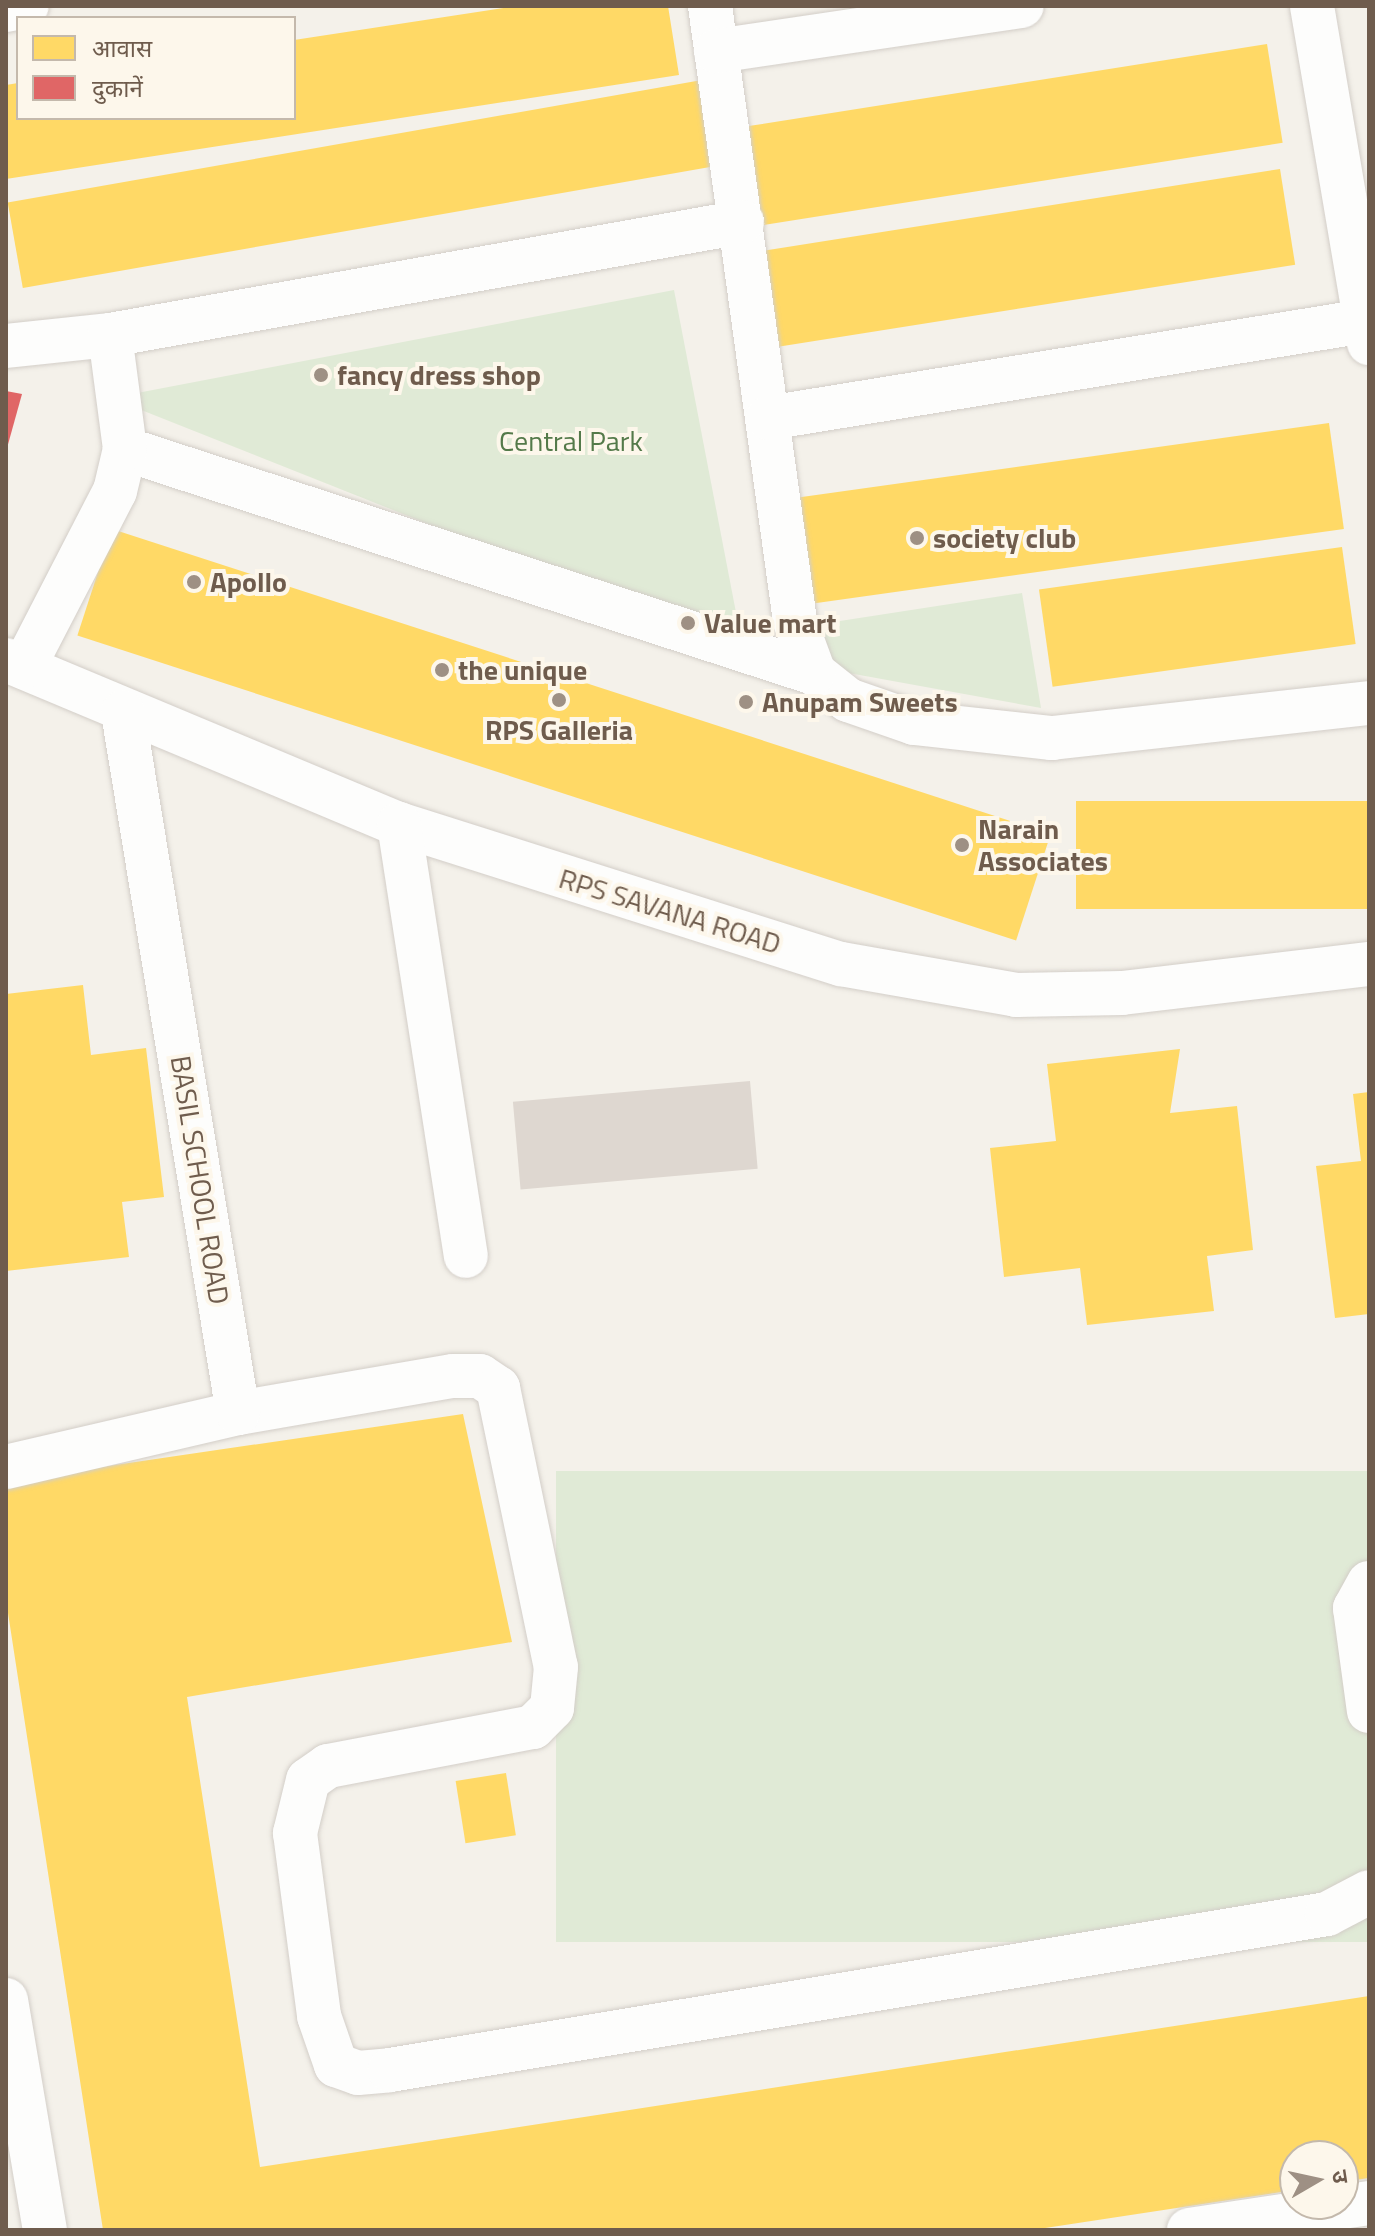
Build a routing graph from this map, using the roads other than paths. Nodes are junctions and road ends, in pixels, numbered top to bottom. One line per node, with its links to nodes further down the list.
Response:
1 (27, 6): 5 (street)
2 (710, 6): 6 (street)
3 (1022, 6): 6 (street)
4 (1312, 6): 8 (street)
5 (6, 10)
6 (716, 51): 7 (street)
7 (742, 222): 9 (street); 11 (street)
8 (1367, 332): 11 (street)
9 (110, 335): 10 (street); 12 (street)
10 (6, 346)
11 (768, 418): 14 (street)
12 (125, 449): 13 (street); 14 (street)
13 (15, 664): 16 (street, RPS SAVANA ROAD)
14 (814, 673): 15 (street)
15 (1369, 703)
16 (123, 712): 17 (street, RPS SAVANA ROAD); 20 (street, BASIL SCHOOL ROAD)
17 (399, 824): 18 (street, RPS SAVANA ROAD); 19 (street)
18 (1369, 964)
19 (466, 1256)
20 (238, 1413): 21 (street); 24 (street)
21 (6, 1467)
22 (1369, 1583): 23 (street)
23 (1369, 1711)
24 (1369, 1892)
25 (6, 2000): 27 (street)
26 (1369, 2203): 28 (street)
27 (45, 2230)
28 (1189, 2230)

